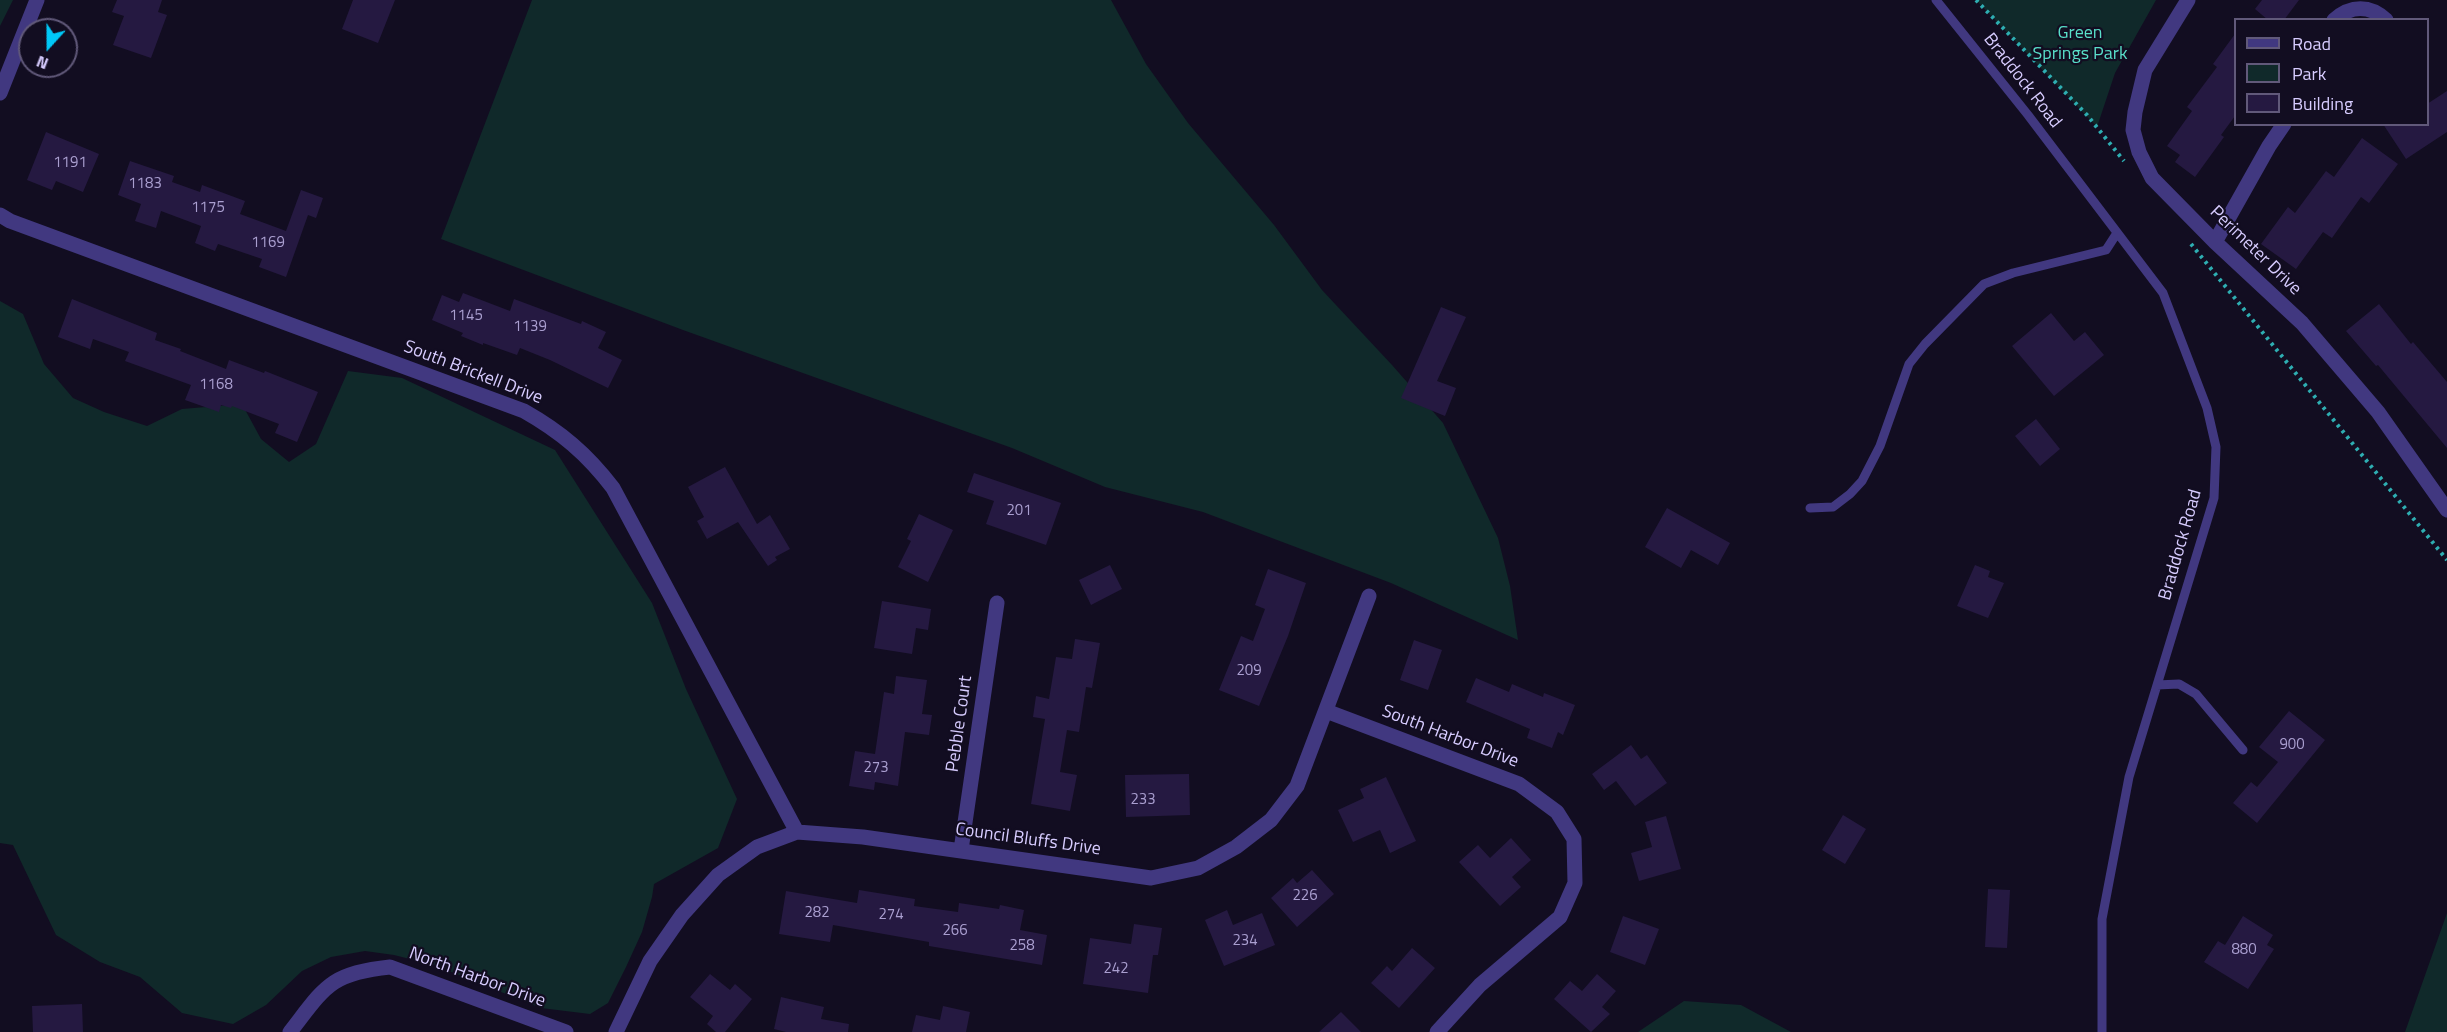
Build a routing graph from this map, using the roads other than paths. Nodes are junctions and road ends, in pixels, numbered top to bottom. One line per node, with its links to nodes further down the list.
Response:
1 (37, 0): 6 (street)
2 (1936, 0): 9 (lane, Braddock Road)
3 (2188, 0): 10 (street, Perimeter Drive)
4 (2336, 18): 5 (street)
5 (2384, 18)
6 (0, 93)
7 (2283, 126): 10 (street)
8 (0, 215): 18 (street, South Brickell Drive)
9 (2117, 233): 11 (lane); 15 (lane, Braddock Road)
10 (2215, 242): 12 (street, Perimeter Drive)
11 (1810, 508)
12 (2447, 510)
13 (1369, 596): 16 (street, Council Bluffs Drive)
14 (998, 603): 19 (street, Pebble Court)
15 (2157, 685): 17 (lane); 24 (lane, Braddock Road)
16 (1326, 711): 19 (street, Council Bluffs Drive); 23 (street, South Harbor Drive)
17 (2243, 750)
18 (797, 832): 19 (street, Council Bluffs Drive); 22 (street, Council Bluffs Drive)
19 (961, 850)
20 (290, 1032): 21 (street, North Harbor Drive)
21 (566, 1032)
22 (616, 1032)
23 (1437, 1032)
24 (2102, 1032)

